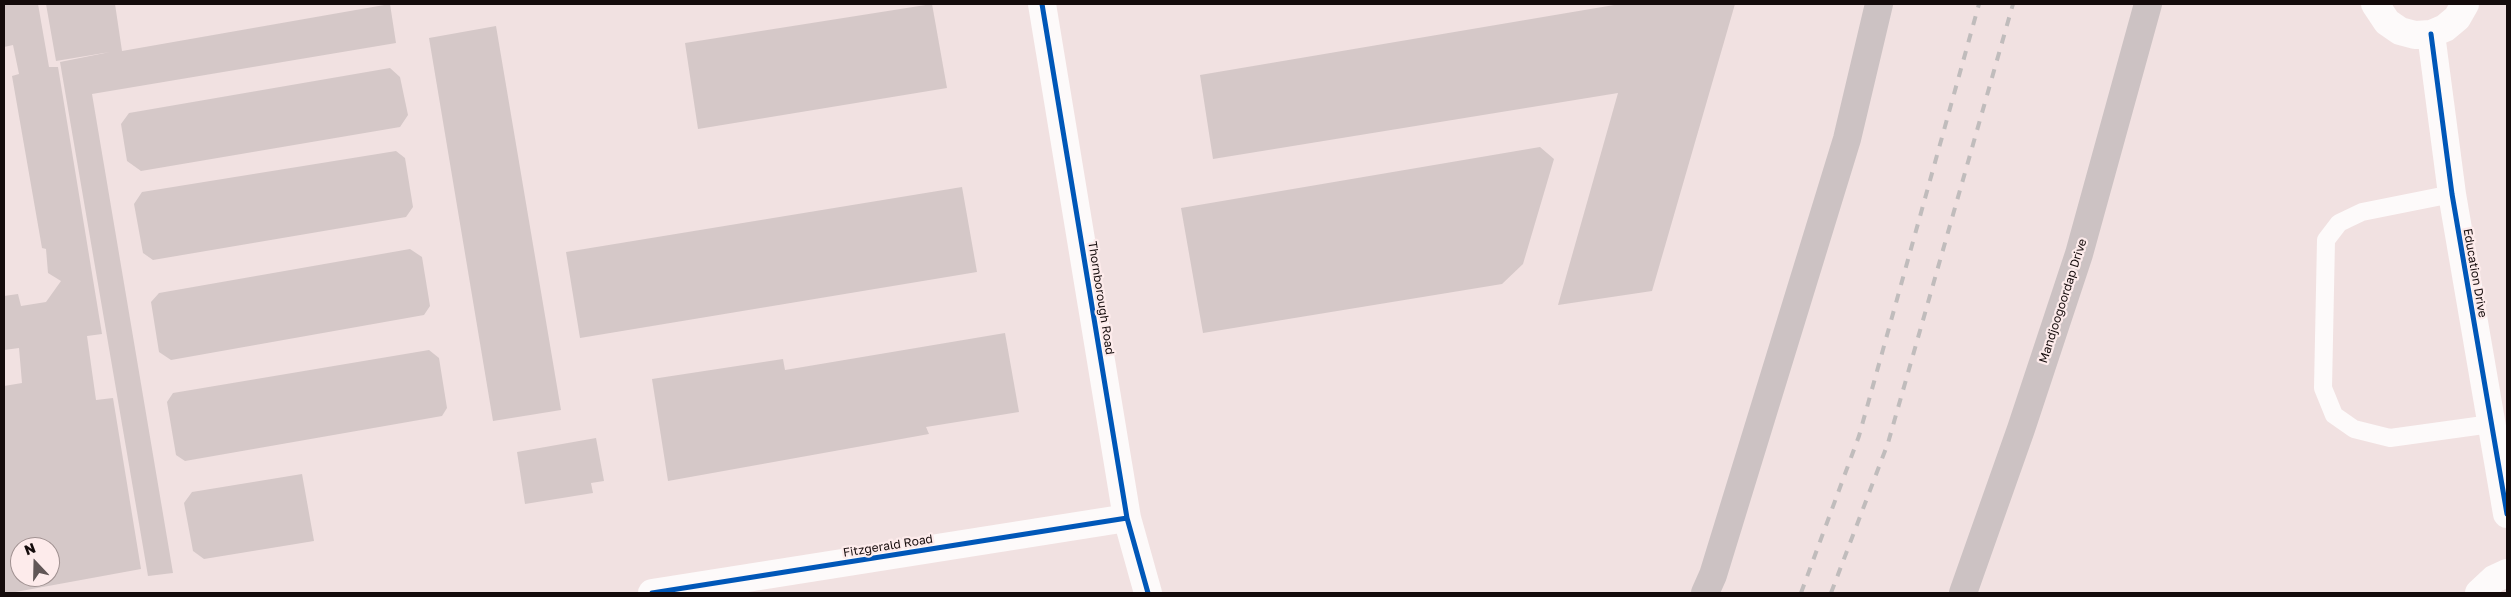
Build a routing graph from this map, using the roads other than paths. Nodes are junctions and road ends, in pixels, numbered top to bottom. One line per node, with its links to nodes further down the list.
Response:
1 (1042, 4): 10 (street, Thornborough Road)
2 (1878, 4): 14 (highway)
3 (2148, 4): 15 (highway, Mandjoogoordap Drive)
4 (2375, 4): 6 (street)
5 (2465, 4): 6 (street)
6 (2431, 34): 7 (street, Education Drive)
7 (2452, 194): 8 (street, Education Drive); 8 (lane)
8 (2491, 424): 9 (street, Education Drive)
9 (2507, 514)
10 (1126, 518): 12 (street, Fitzgerald Road); 13 (street, Thornborough Road)
11 (2507, 573): 16 (street)
12 (652, 593)
13 (1148, 593)
14 (1705, 593)
15 (1962, 593)
16 (2478, 593)

